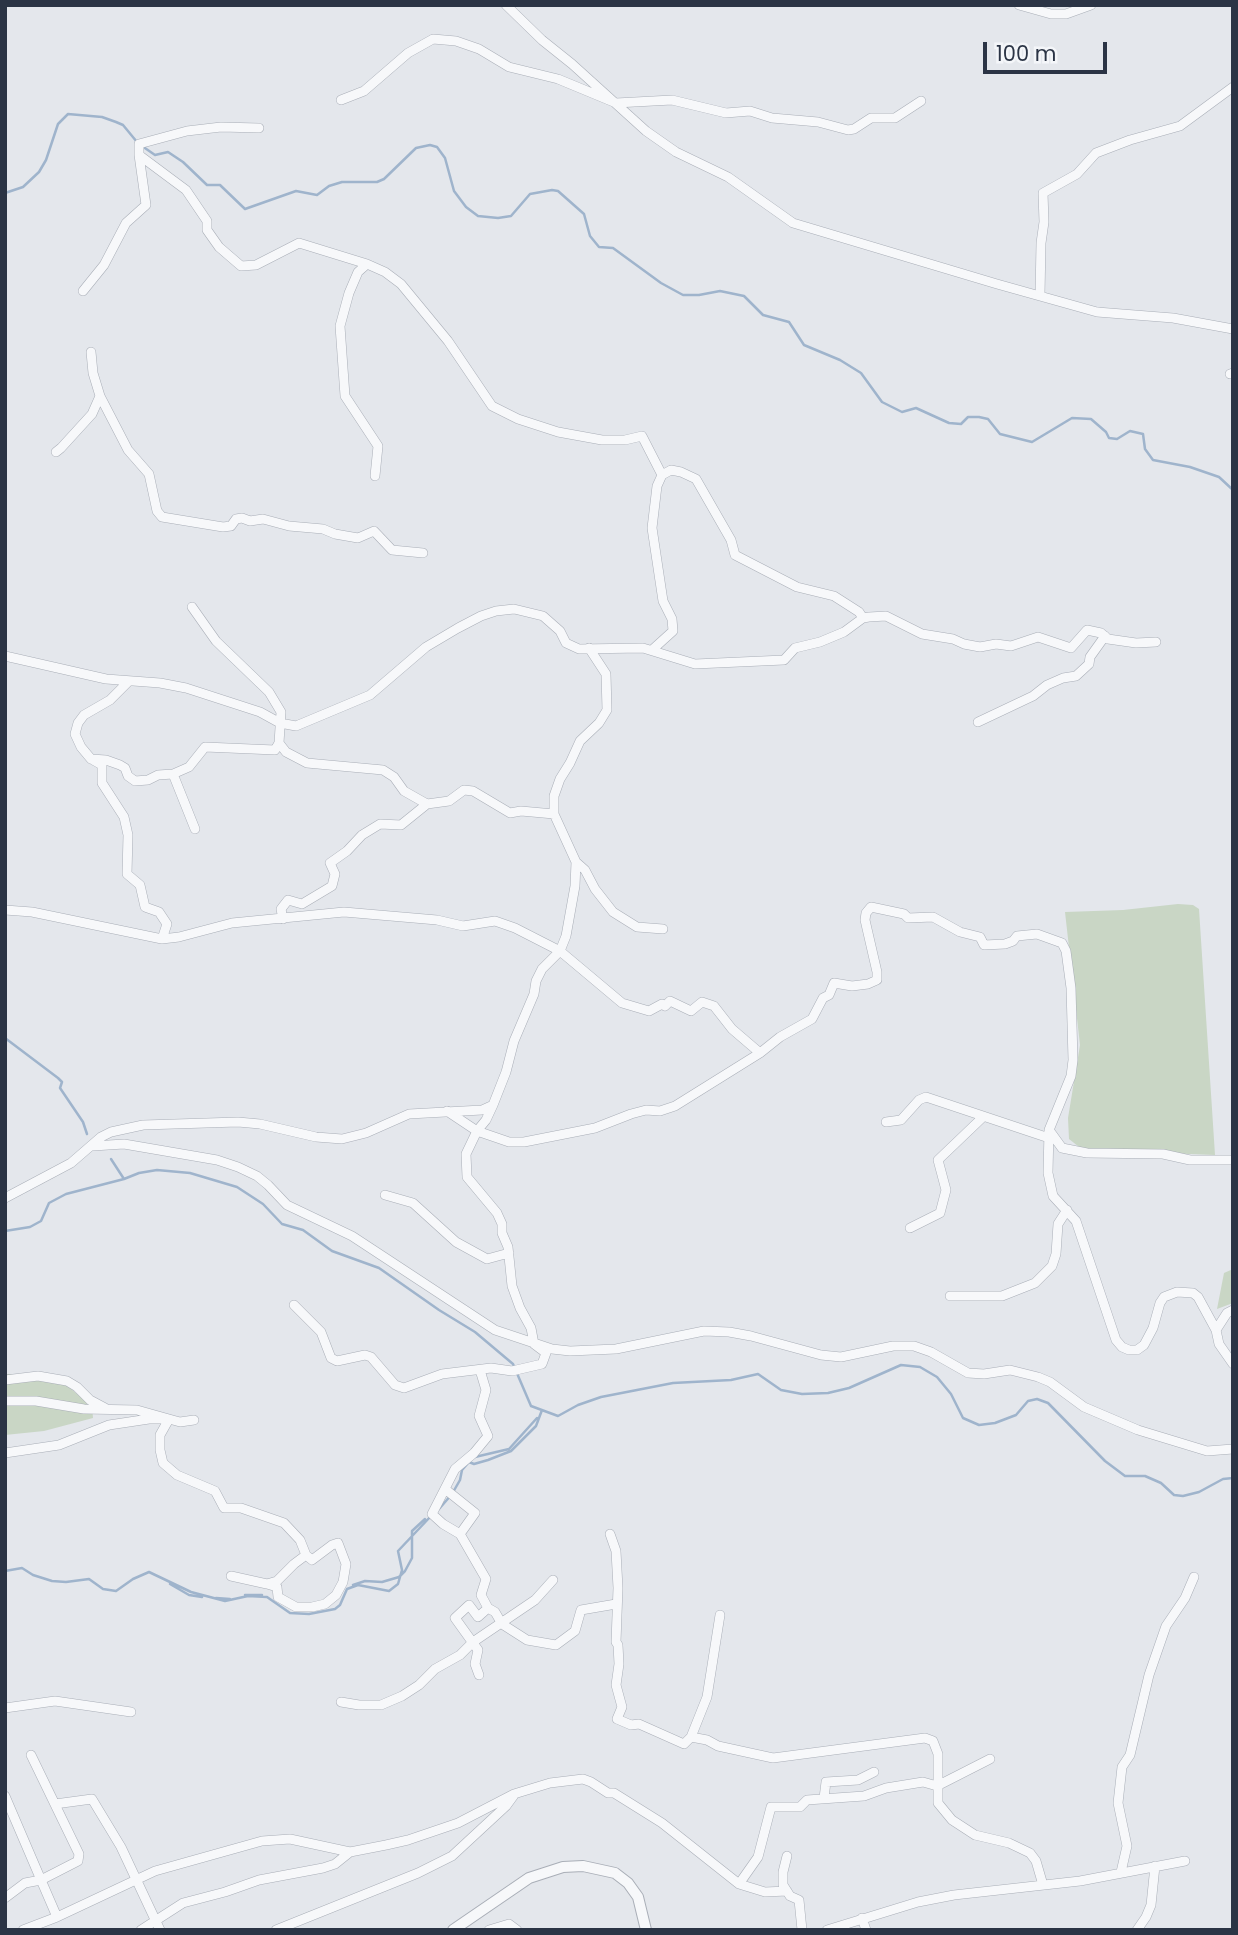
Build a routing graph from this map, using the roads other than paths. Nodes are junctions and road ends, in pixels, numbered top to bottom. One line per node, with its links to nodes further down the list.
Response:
1 (506, 5): 7 (street)
2 (1091, 5): 3 (street)
3 (1023, 6)
4 (1233, 87): 12 (street)
5 (341, 100): 7 (street)
6 (921, 101): 7 (street)
7 (616, 103): 12 (street)
8 (259, 128): 9 (street)
9 (139, 155): 10 (street); 11 (street)
10 (367, 264): 17 (street); 18 (street)
11 (83, 291)
12 (1040, 295): 13 (street)
13 (1233, 329)
14 (91, 352): 15 (street)
15 (100, 396): 16 (street); 19 (street)
16 (56, 452)
17 (662, 475): 21 (street); 25 (street)
18 (376, 476)
19 (423, 553)
20 (192, 607): 29 (street)
21 (863, 618): 22 (street); 25 (street)
22 (1105, 636): 23 (street); 28 (street)
23 (1156, 642)
24 (589, 648): 25 (street); 29 (street); 34 (street)
25 (652, 650)
26 (5, 656): 27 (street)
27 (128, 682): 29 (street); 31 (street)
28 (978, 722)
29 (280, 723): 30 (street)
30 (279, 743): 32 (street); 33 (street)
31 (91, 759): 32 (street); 40 (street)
32 (173, 774): 35 (street)
33 (428, 804): 34 (street); 38 (street)
34 (554, 814): 36 (street)
35 (195, 829)
36 (576, 862): 39 (street); 41 (street)
37 (5, 910): 40 (street)
38 (283, 919): 40 (street); 41 (street)
39 (663, 929)
40 (162, 939)
41 (560, 951): 42 (street); 43 (street)
42 (761, 1053): 47 (street); 48 (street)
43 (493, 1105): 44 (street); 47 (street)
44 (447, 1111): 47 (street); 49 (street)
45 (983, 1117): 46 (street); 48 (street); 54 (street)
46 (886, 1122)
47 (477, 1131): 55 (street)
48 (1049, 1134): 50 (street); 53 (street)
49 (93, 1146): 52 (street); 60 (street)
50 (1233, 1160)
51 (385, 1195): 55 (street)
52 (5, 1198)
53 (1067, 1210): 56 (street); 59 (street)
54 (910, 1228)
55 (509, 1253): 60 (street)
56 (950, 1296)
57 (294, 1305): 62 (street)
58 (1233, 1310): 59 (street)
59 (1216, 1330): 61 (street)
60 (534, 1344): 62 (street); 69 (street)
61 (1233, 1364)
62 (480, 1370): 71 (street)
63 (5, 1380): 65 (street)
64 (5, 1401): 65 (street)
65 (111, 1410): 66 (street); 68 (street)
66 (169, 1419): 67 (street); 68 (street); 74 (street)
67 (194, 1420)
68 (133, 1422): 70 (street)
69 (1233, 1449)
70 (5, 1453)
71 (445, 1489): 72 (street); 72 (street)
72 (460, 1534): 80 (street)
73 (610, 1534): 79 (street)
74 (306, 1555): 78 (street); 78 (street)
75 (231, 1576): 78 (street)
76 (1194, 1577): 101 (street)
77 (553, 1580): 82 (street)
78 (267, 1584)
79 (616, 1604): 82 (street); 88 (street)
80 (488, 1608): 82 (street); 83 (street)
81 (720, 1615): 88 (street)
82 (502, 1624): 83 (street)
83 (472, 1642): 84 (street); 85 (street)
84 (479, 1675)
85 (341, 1702)
86 (5, 1707): 87 (street)
87 (131, 1712)
88 (691, 1737): 92 (street)
89 (31, 1755): 96 (street)
90 (990, 1759): 92 (street)
91 (874, 1772): 95 (street)
92 (937, 1786): 95 (street); 105 (street)
93 (514, 1794): 97 (street); 104 (street); 113 (street)
94 (5, 1796): 103 (street)
95 (824, 1798): 104 (street)
96 (55, 1804): 102 (street); 103 (street)
97 (350, 1852): 102 (street); 110 (street)
98 (787, 1856): 106 (street)
99 (1185, 1861): 100 (street)
100 (1155, 1866): 101 (street); 121 (street)
101 (1121, 1871): 105 (street)
102 (136, 1879): 108 (street); 110 (street)
103 (41, 1880): 107 (street); 108 (street)
104 (739, 1884): 106 (street)
105 (1043, 1885): 109 (street)
106 (787, 1891): 118 (street)
107 (5, 1898)
108 (57, 1917): 111 (street)
109 (862, 1918): 119 (street); 120 (street)
110 (158, 1926): 112 (street)
111 (23, 1930)
112 (141, 1930)
113 (276, 1930)
114 (453, 1930): 117 (street)
115 (489, 1930): 116 (street)
116 (517, 1930)
117 (646, 1930)
118 (802, 1930)
119 (827, 1930)
120 (866, 1930)
121 (1137, 1930)

